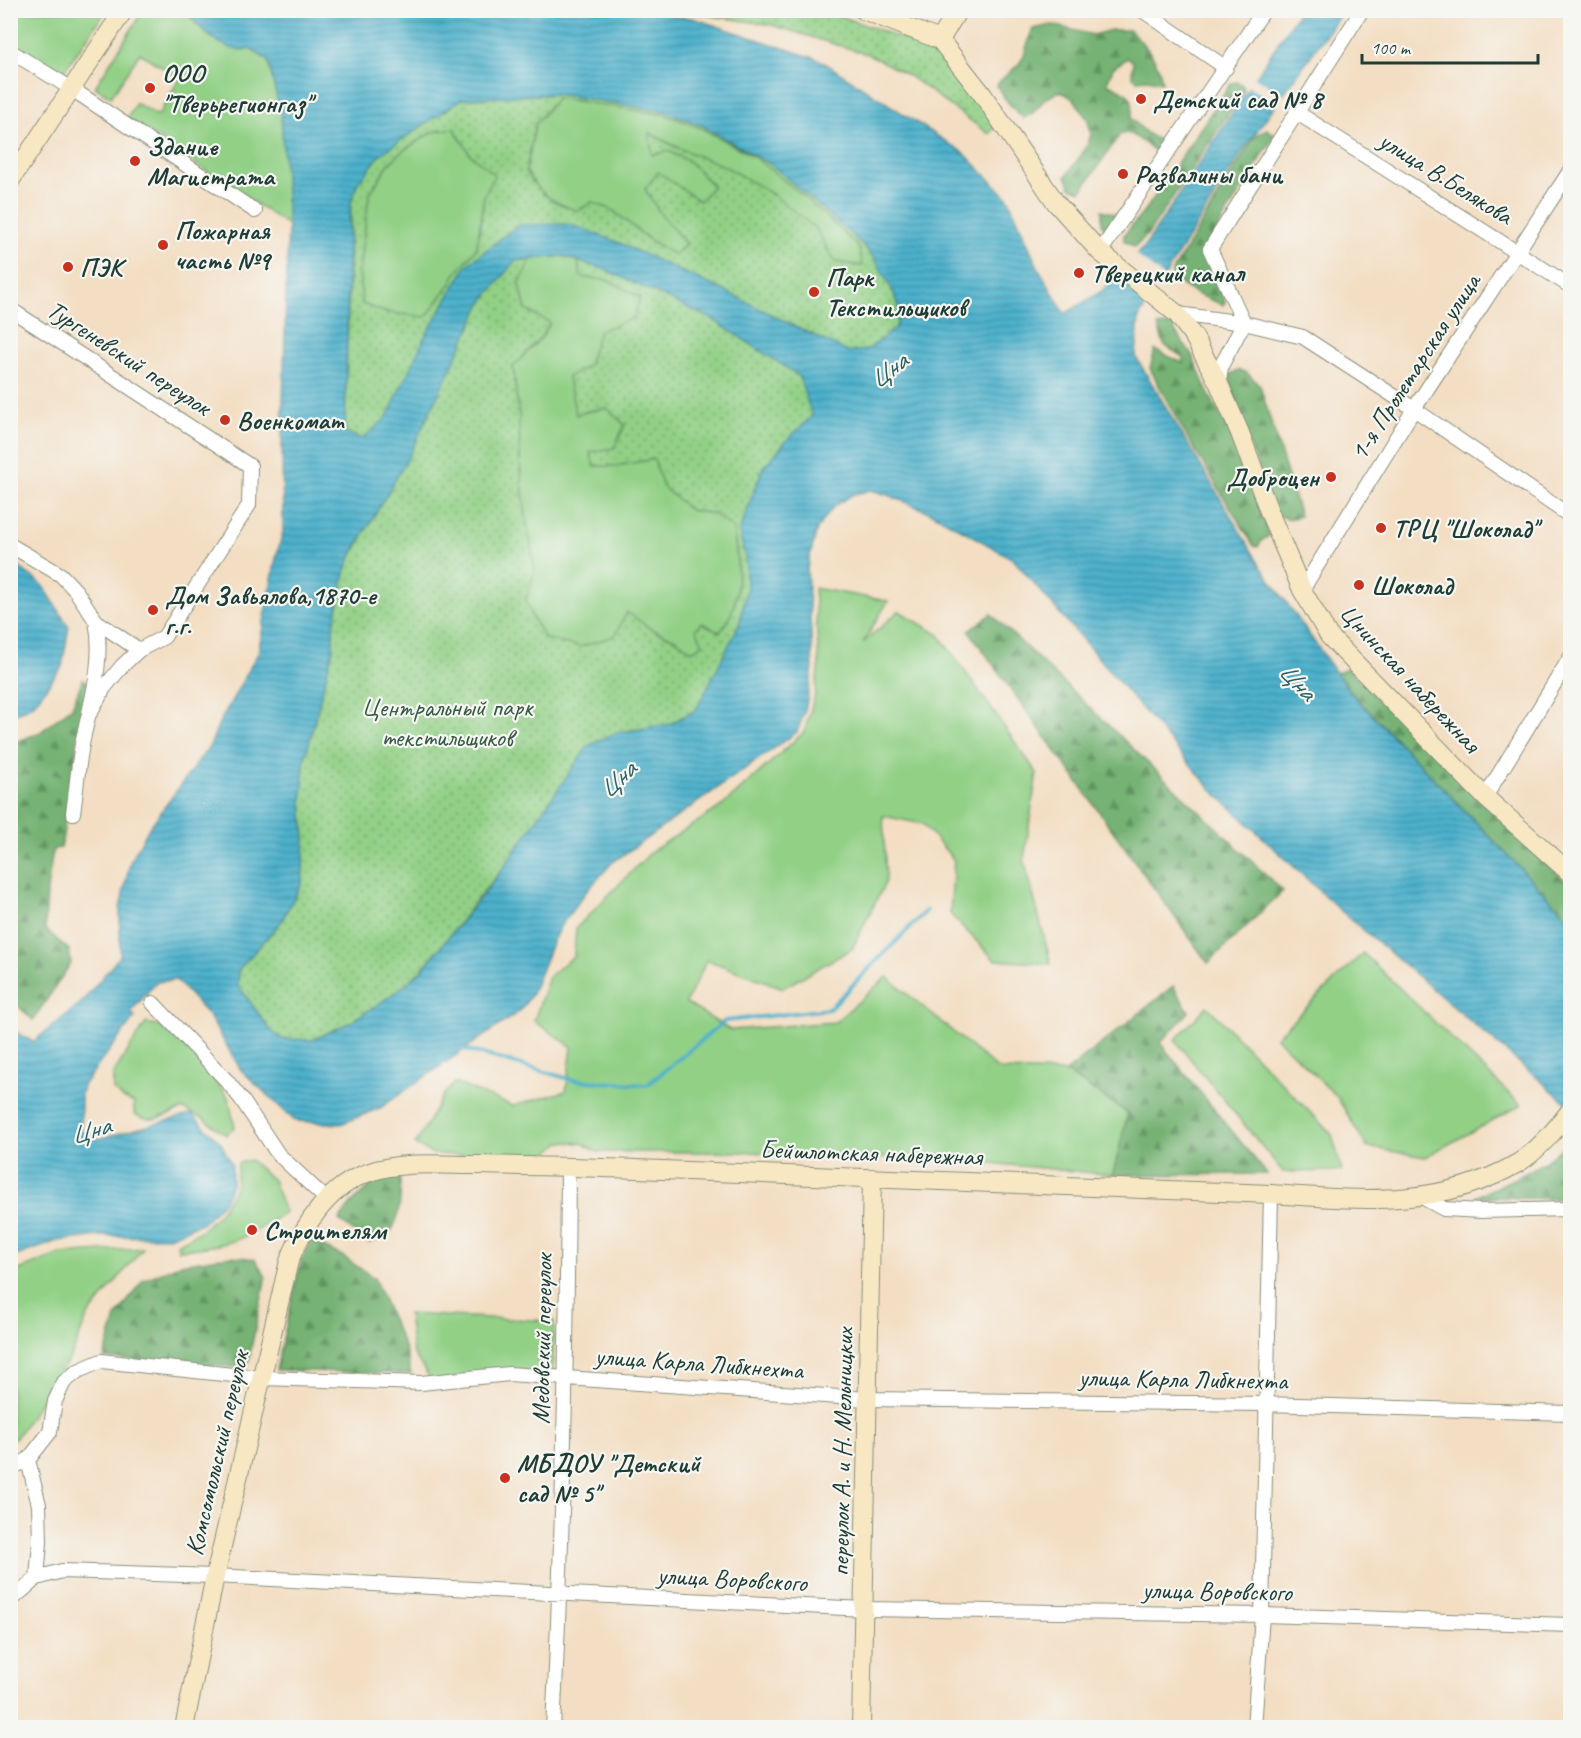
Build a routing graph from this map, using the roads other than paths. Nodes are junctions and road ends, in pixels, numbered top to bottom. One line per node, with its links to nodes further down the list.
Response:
1 (124, 10): 10 (street)
2 (863, 10): 7 (street)
3 (958, 10): 7 (street)
4 (1142, 10): 9 (street)
5 (1264, 10): 9 (street)
6 (1362, 10): 11 (street)
7 (940, 40): 15 (street, Цнинская набережная)
8 (10, 51): 10 (street)
9 (1226, 68): 15 (street)
10 (72, 89): 13 (street); 14 (street)
11 (1296, 112): 16 (street, улица В.Белякова); 20 (street)
12 (1570, 171): 16 (street, 1-я Пролетарская улица)
13 (10, 181)
14 (255, 211)
15 (1100, 252): 19 (street, Цнинская набережная)
16 (1519, 252): 17 (street, улица В.Белякова); 22 (street, 1-я Пролетарская улица)
17 (1570, 286)
18 (10, 309): 27 (street, Тургеневский переулок)
19 (1177, 314): 20 (street); 21 (street, Цнинская набережная)
20 (1244, 323): 21 (street); 22 (street)
21 (1219, 384): 25 (street, Цнинская набережная)
22 (1414, 409): 23 (street); 25 (street, 1-я Пролетарская улица)
23 (1570, 516)
24 (10, 545): 26 (street)
25 (1302, 590): 30 (street, Цнинская набережная)
26 (96, 621): 27 (street); 29 (street)
27 (139, 651): 29 (street)
28 (1570, 658): 30 (street)
29 (90, 713): 31 (street)
30 (1485, 797): 32 (street, Цнинская набережная)
31 (74, 813)
32 (1570, 873)
33 (153, 1003): 39 (street)
34 (1566, 1116): 38 (street, Бейшлотская набережная)
35 (568, 1167): 36 (street, Бейшлотская набережная); 39 (street, Бейшлотская набережная); 41 (street, Медовский переулок)
36 (872, 1178): 37 (street, Бейшлотская набережная); 43 (street, переулок А. и Н. Мельницких)
37 (1271, 1194): 38 (street, Бейшлотская набережная); 44 (street)
38 (1422, 1197): 40 (street, Бейшлотская набережная)
39 (327, 1200): 42 (street, Комсомольский переулок)
40 (1570, 1209)
41 (567, 1377): 42 (street, улица Карла Либкнехта); 43 (street, улица Карла Либкнехта); 50 (street, Медовский переулок)
42 (261, 1378): 46 (street, улица Карла Либкнехта); 48 (street, Комсомольский переулок)
43 (868, 1399): 44 (street, улица Карла Либкнехта); 52 (street, переулок А. и Н. Мельницких)
44 (1265, 1404): 45 (street, улица Карла Либкнехта); 53 (street)
45 (1570, 1413)
46 (28, 1460): 47 (street); 49 (street)
47 (10, 1468)
48 (215, 1576): 49 (street, улица Воровского); 50 (street, улица Воровского); 55 (street, Комсомольский переулок)
49 (36, 1578): 51 (street)
50 (560, 1595): 52 (street, улица Воровского); 56 (street, Медовский переулок)
51 (10, 1601)
52 (865, 1609): 53 (street, улица Воровского); 57 (street, переулок А. и Н. Мельницких)
53 (1262, 1615): 54 (street, улица Воровского); 58 (street)
54 (1570, 1625)
55 (184, 1728)
56 (553, 1728)
57 (861, 1728)
58 (1254, 1728)

